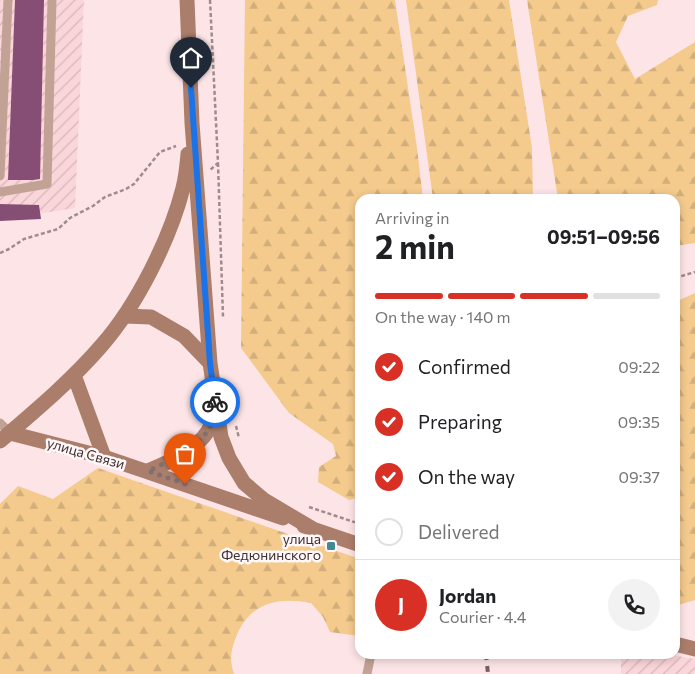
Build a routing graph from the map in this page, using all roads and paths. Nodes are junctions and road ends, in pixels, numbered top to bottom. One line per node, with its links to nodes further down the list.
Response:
1 (8, 0): 8 (lane)
2 (52, 0): 10 (lane)
3 (187, 0): 5 (main road)
4 (210, 0): 7 (path)
5 (192, 123): 6 (main road); 9 (main road)
6 (190, 143): 11 (path); 14 (main road)
7 (218, 163): 9 (path); 15 (path)
8 (0, 176)
9 (197, 181): 16 (main road)
10 (0, 192)
11 (0, 253)
12 (695, 272): 13 (path)
13 (680, 276)
14 (124, 316): 16 (main road); 17 (main road)
15 (223, 320)
16 (210, 363): 18 (main road)
17 (74, 375): 20 (main road); 22 (main road)
18 (217, 413): 23 (main road); 26 (main road)
19 (234, 420): 21 (path)
20 (3, 432): 22 (main road, улица Связи)
21 (240, 444)
22 (104, 457): 23 (main road, улица Связи)
23 (148, 471): 26 (main road, улица Связи)
24 (308, 507): 25 (path)
25 (355, 522)
26 (313, 529): 27 (main road, улица Связи)
27 (355, 543)
28 (680, 645): 29 (main road)
29 (695, 649)
30 (370, 659): 31 (lane)
31 (367, 674)

